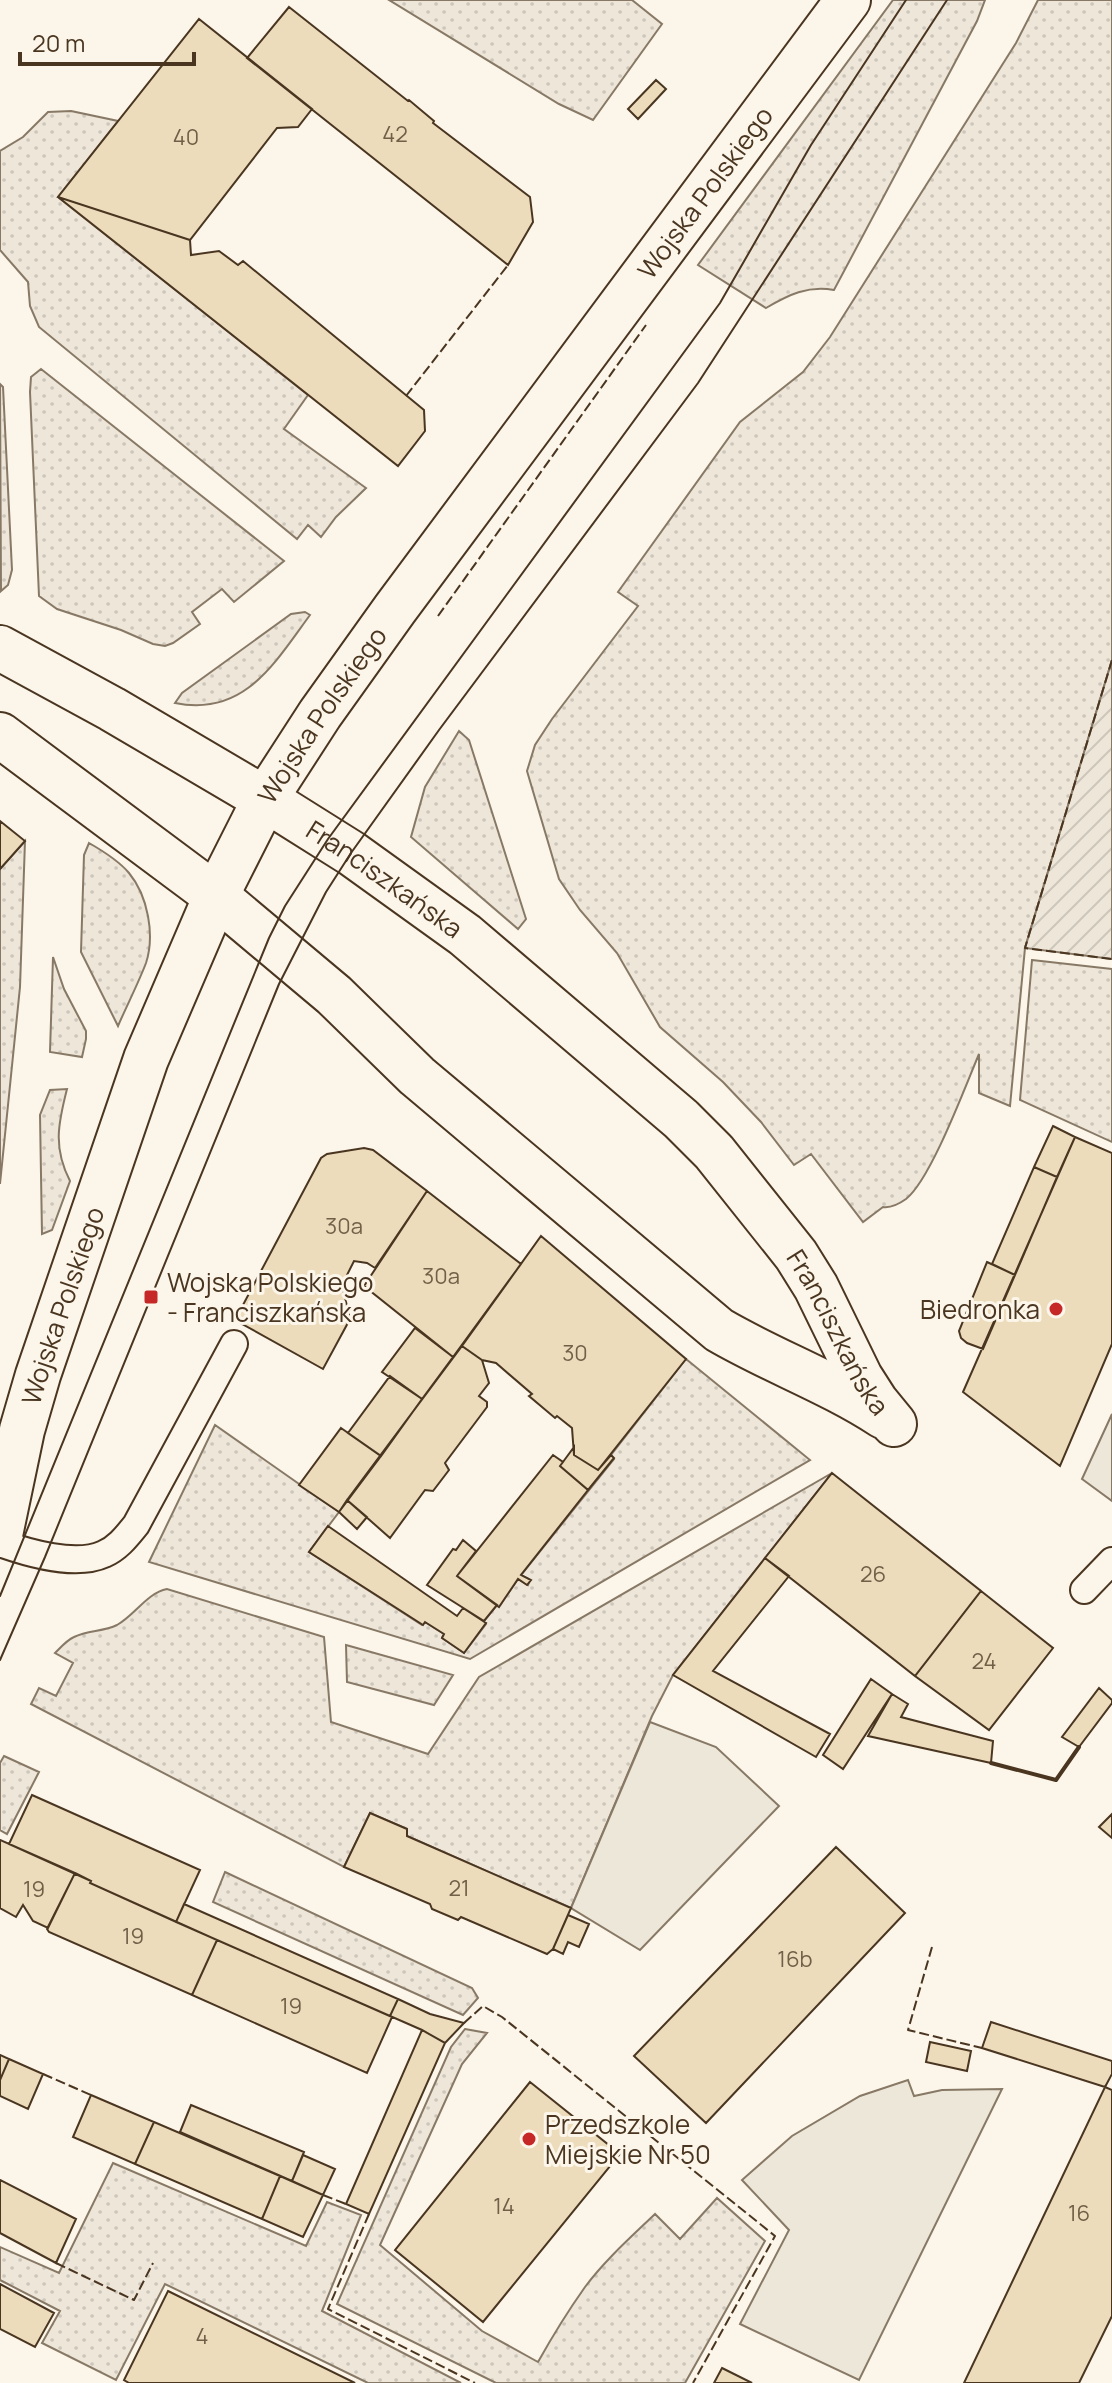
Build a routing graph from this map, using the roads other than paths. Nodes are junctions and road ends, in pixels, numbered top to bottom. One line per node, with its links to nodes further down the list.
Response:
1 (848, 0): 4 (main road, Wojska Polskiego)
2 (0, 648): 4 (main road, Franciszkańska)
3 (0, 735): 5 (main road, Franciszkańska)
4 (265, 799): 5 (main road, Wojska Polskiego); 5 (main road, Franciszkańska)
5 (216, 896): 7 (main road, Wojska Polskiego)
6 (234, 1344): 8 (lane)
7 (0, 1535)
8 (0, 1543)
9 (1112, 1561): 10 (lane)
10 (1084, 1590)

